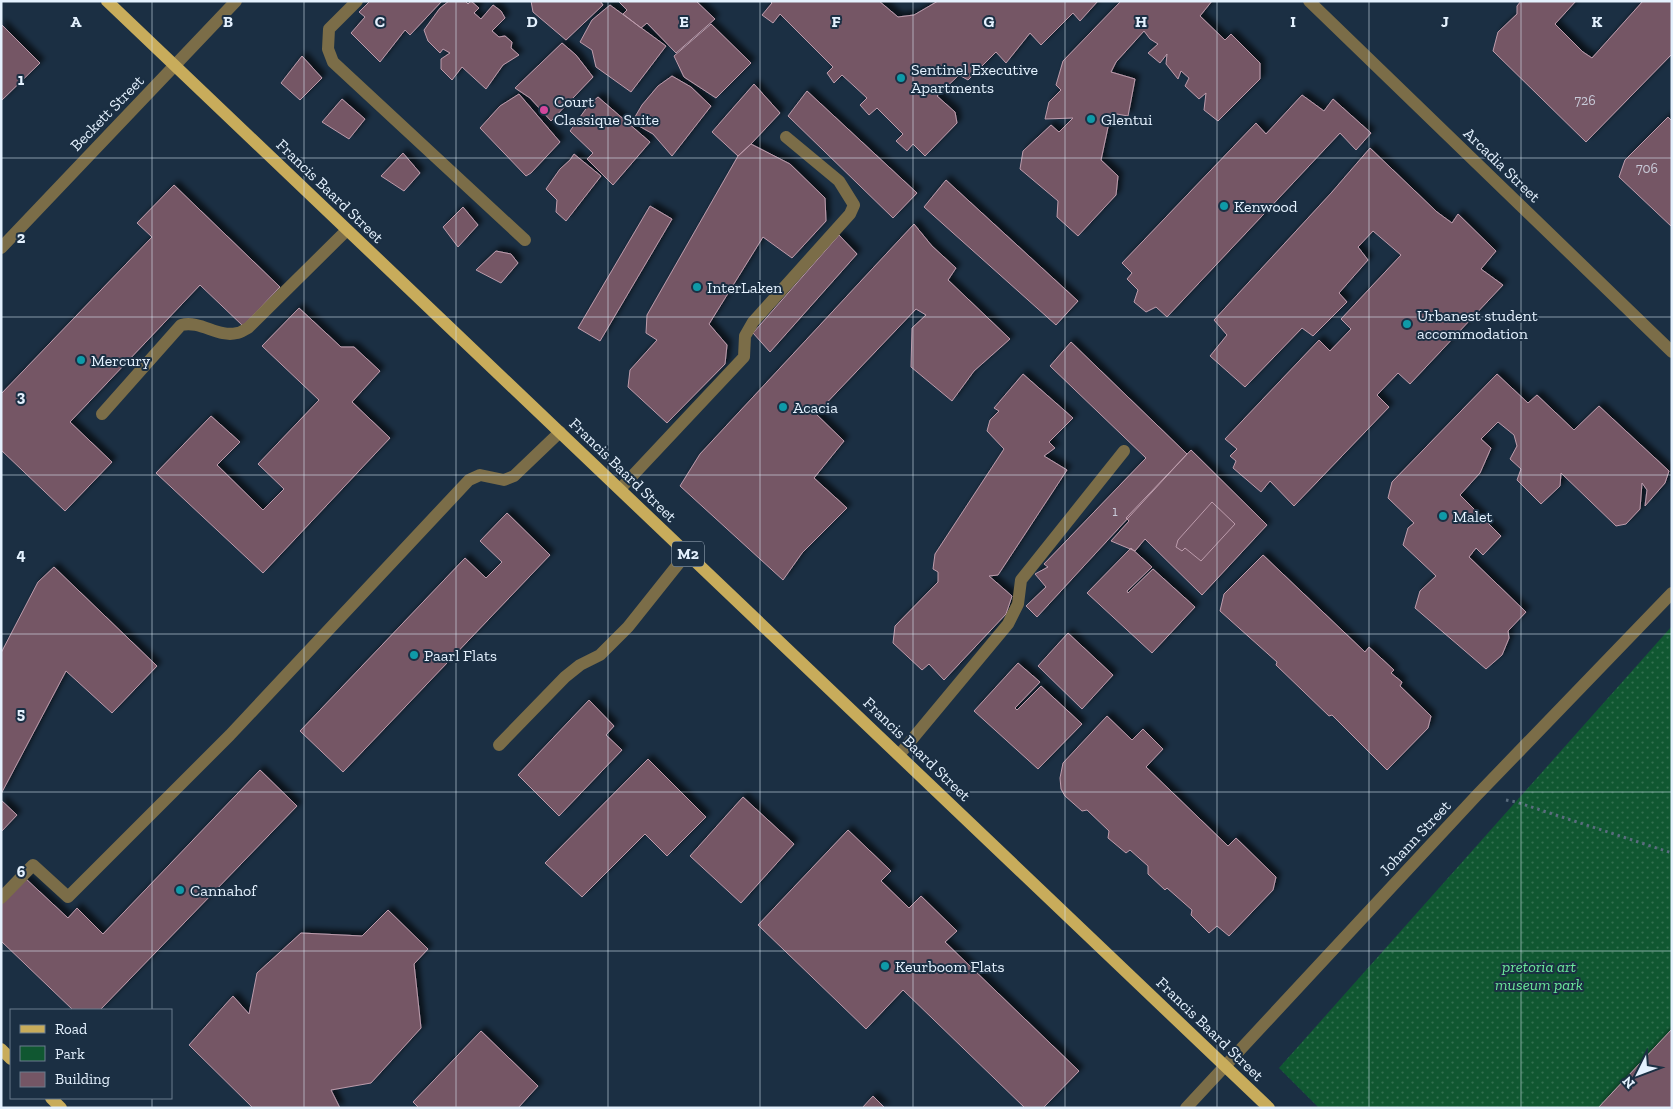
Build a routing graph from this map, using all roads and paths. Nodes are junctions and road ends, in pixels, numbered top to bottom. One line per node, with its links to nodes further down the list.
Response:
1 (107, 1): 5 (main road, Francis Baard Street / M2)
2 (236, 1): 5 (street, Beckett Street)
3 (356, 1): 8 (street)
4 (1309, 1): 10 (street, Arcadia Street)
5 (175, 66): 7 (main road, Francis Baard Street / M2); 9 (street, Beckett Street)
6 (786, 137): 14 (street)
7 (347, 230): 11 (street); 12 (main road, Francis Baard Street / M2)
8 (525, 240)
9 (1, 248)
10 (1672, 352)
11 (102, 414)
12 (560, 432): 14 (main road, Francis Baard Street / M2); 21 (street)
13 (1124, 451): 18 (street)
14 (620, 489): 15 (main road, Francis Baard Street / M2)
15 (687, 554): 17 (street); 18 (main road, Francis Baard Street / M2)
16 (1672, 593): 24 (street, Johann Street)
17 (499, 745)
18 (900, 755): 24 (main road, Francis Baard Street / M2)
19 (1516, 802): 20 (path)
20 (1672, 854)
21 (1, 898)
22 (1, 1049): 23 (main road)
23 (10, 1058)
24 (1226, 1066): 27 (street, Johann Street); 28 (main road, Francis Baard Street / M2)
25 (52, 1099): 26 (main road)
26 (61, 1108)
27 (1186, 1108)
28 (1269, 1108)

